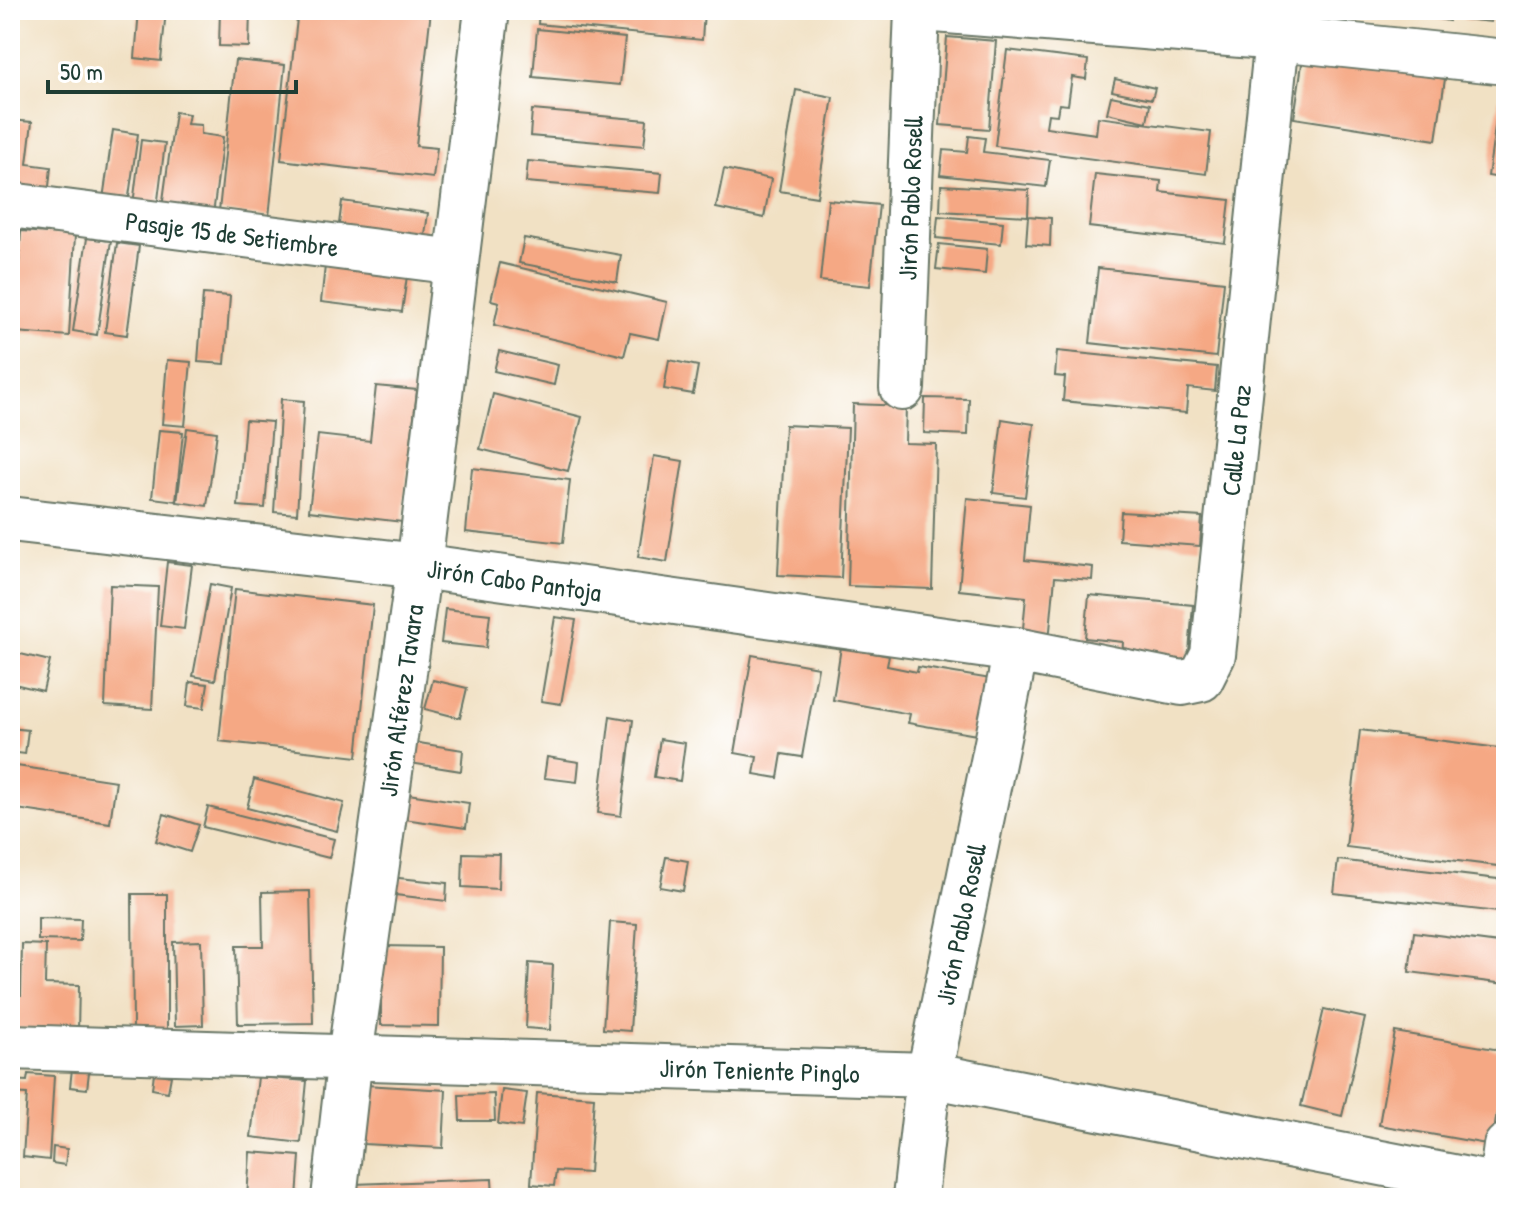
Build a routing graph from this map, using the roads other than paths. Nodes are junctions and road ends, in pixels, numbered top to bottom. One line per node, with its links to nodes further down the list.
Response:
1 (487, 10): 7 (street, Jirón Alférez Tavara)
2 (917, 10): 8 (street, Jirón Pablo Rosell)
3 (935, 10): 4 (street)
4 (1279, 24): 5 (street); 11 (street, Calle La Paz)
5 (1506, 62)
6 (10, 205): 7 (street, Pasaje 15 de Setiembre)
7 (456, 262): 10 (street, Jirón Alférez Tavara)
8 (902, 388)
9 (10, 519): 10 (street, Jirón Cabo Pantoja)
10 (419, 566): 11 (street, Jirón Cabo Pantoja); 13 (street, Jirón Alférez Tavara)
11 (1016, 650): 14 (street, Jirón Pablo Rosell)
12 (10, 1047): 13 (street, Jirón Teniente Pinglo)
13 (350, 1056): 14 (street, Jirón Teniente Pinglo); 16 (street, Jirón Alférez Tavara)
14 (929, 1075): 15 (street, Jirón Teniente Pinglo); 17 (street, Jirón Pablo Rosell)
15 (1501, 1177)
16 (334, 1198)
17 (915, 1198)

